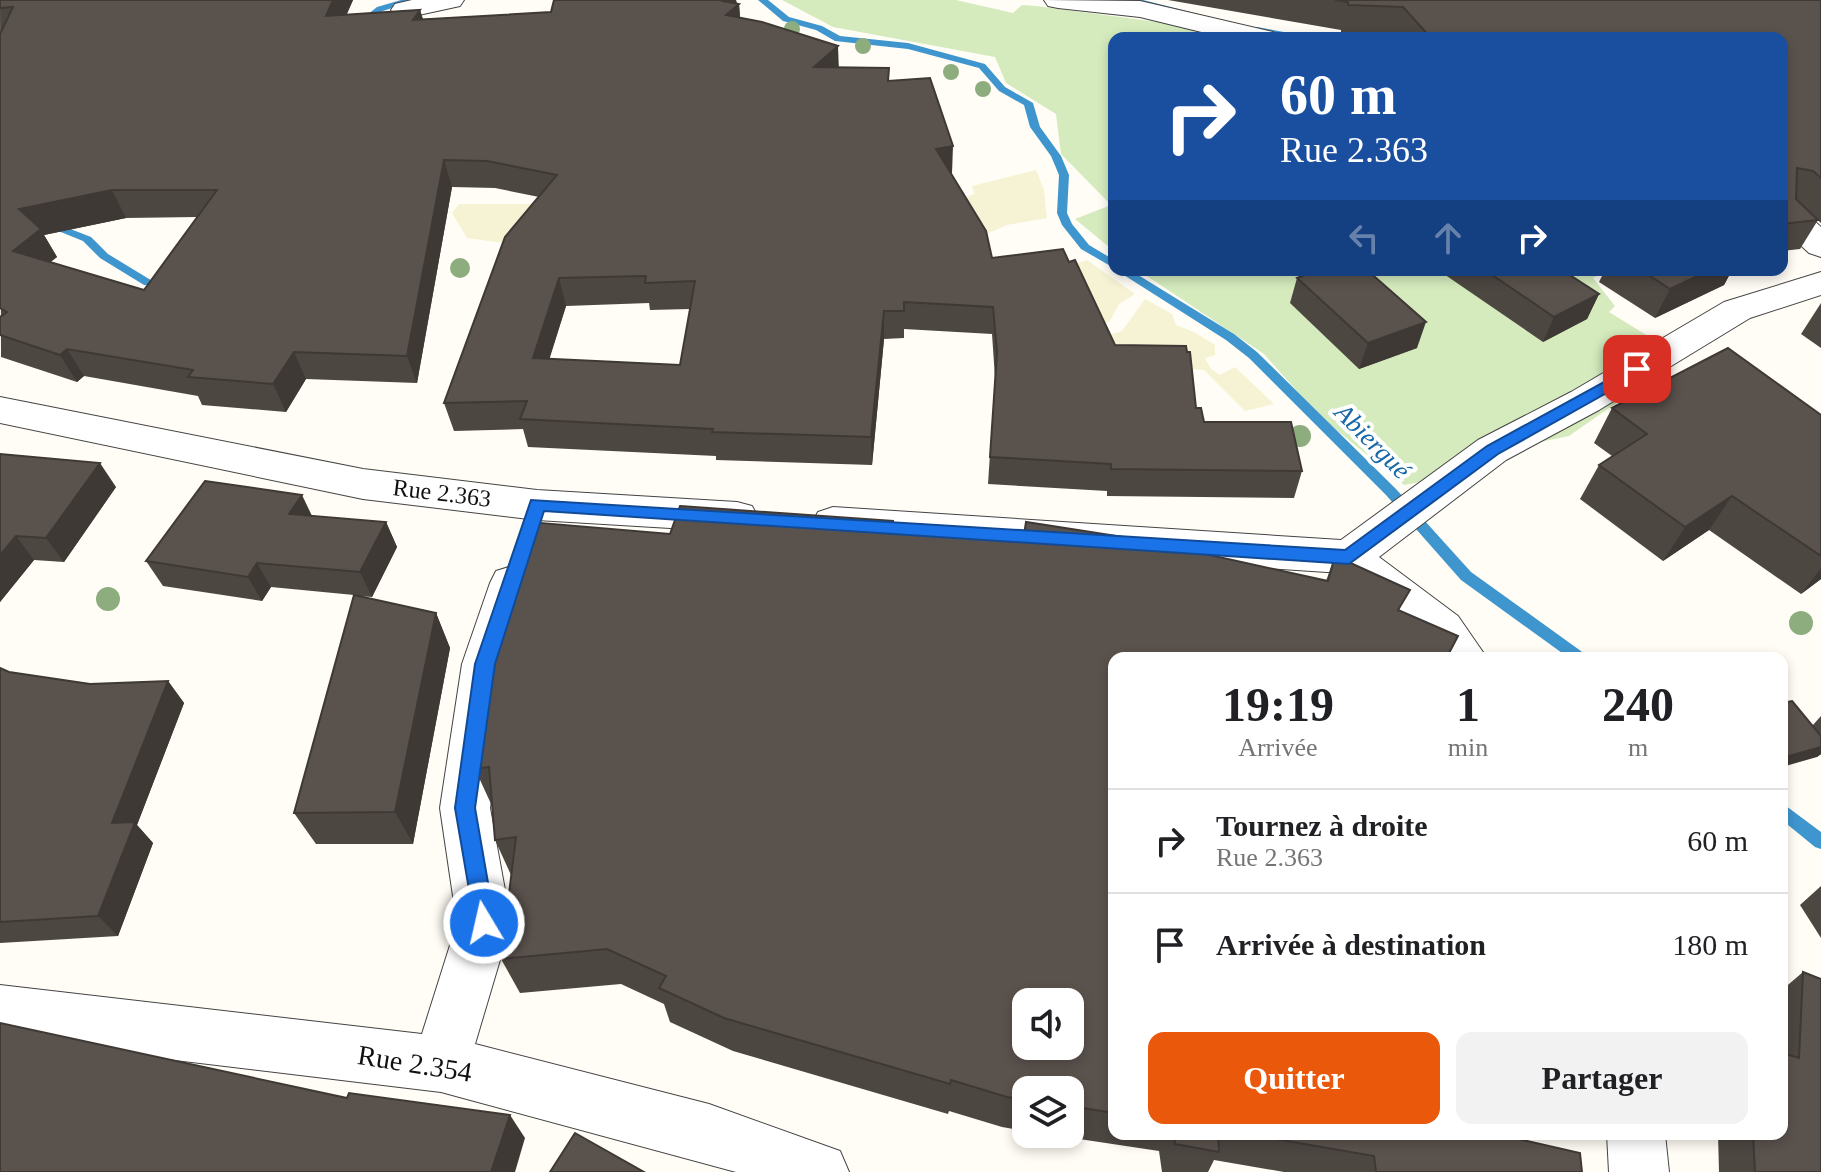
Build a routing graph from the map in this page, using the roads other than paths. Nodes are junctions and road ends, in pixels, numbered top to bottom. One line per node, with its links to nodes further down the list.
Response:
1 (450, 0): 3 (street)
2 (1058, 0): 4 (street)
3 (405, 10)
4 (1238, 32)
5 (1788, 215): 6 (street)
6 (1821, 246)
7 (1821, 283): 10 (street)
8 (0, 410): 9 (street, Rue 2.363)
9 (537, 505): 10 (street, Rue 2.363); 13 (street)
10 (1349, 557): 11 (street)
11 (1459, 652)
12 (0, 1012): 13 (street, Rue 2.354)
13 (441, 1064): 15 (street, Rue 2.354)
14 (1636, 1140): 16 (street)
15 (819, 1172)
16 (1639, 1172)

